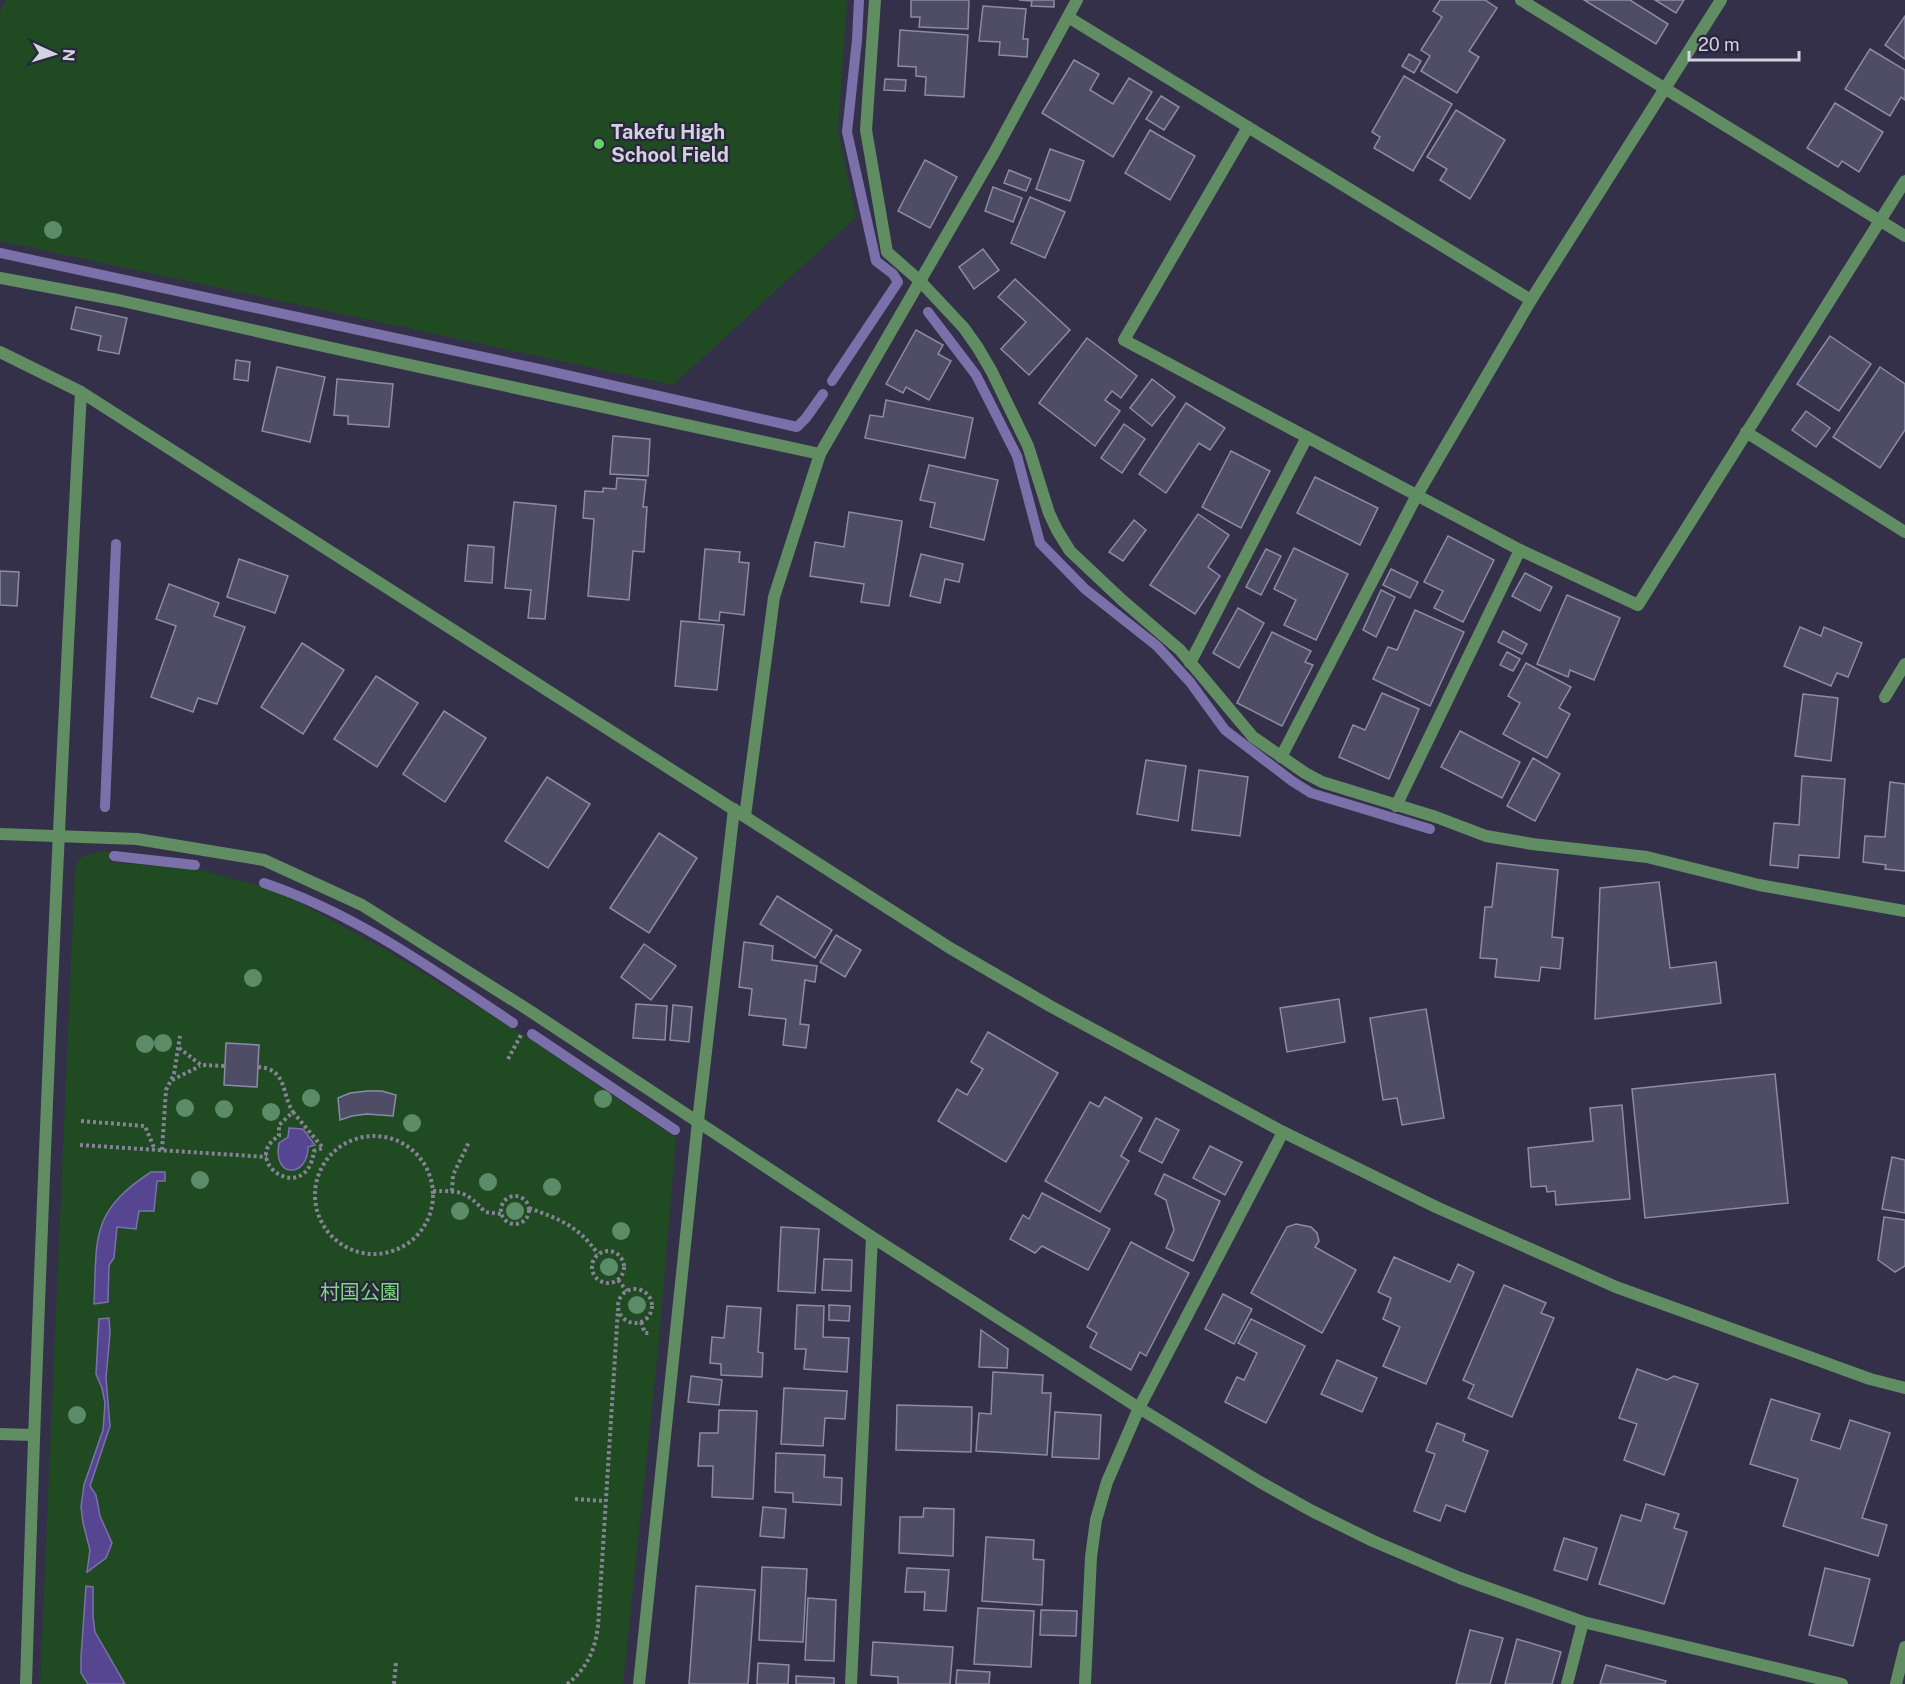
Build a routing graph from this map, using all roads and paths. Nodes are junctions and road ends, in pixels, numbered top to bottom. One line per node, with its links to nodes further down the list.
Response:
1 (875, 0): 12 (street)
2 (1077, 0): 5 (street)
3 (1521, 0): 6 (street)
4 (1721, 0): 6 (street)
5 (1068, 17): 7 (street); 12 (street)
6 (1666, 89): 9 (street); 13 (street)
7 (1248, 127): 13 (street); 17 (street)
8 (1905, 182): 9 (street)
9 (1880, 221): 10 (street); 16 (street)
10 (1905, 236)
11 (0, 278): 18 (street)
12 (920, 281): 18 (street); 22 (street)
13 (1531, 300): 19 (street)
14 (0, 352): 15 (street)
15 (81, 392): 27 (street); 29 (street)
16 (1746, 432): 20 (street); 21 (street)
17 (1307, 437): 19 (street); 22 (street)
18 (820, 454): 27 (street)
19 (1416, 495): 21 (street); 25 (street)
20 (1905, 532)
21 (1520, 549): 26 (street)
22 (1191, 663): 25 (street)
23 (1905, 664): 24 (street)
24 (1885, 697)
25 (1281, 757): 26 (street)
26 (1396, 806): 30 (street)
27 (739, 812): 41 (street); 42 (street)
28 (0, 834): 29 (street)
29 (57, 837): 41 (street); 62 (street)
30 (1905, 911)
31 (521, 1034): 34 (path)
32 (180, 1036): 33 (path)
33 (178, 1047): 35 (path); 38 (path)
34 (508, 1059)
35 (201, 1065): 36 (path); 38 (path)
36 (225, 1066)
37 (258, 1067): 39 (path)
38 (171, 1081): 47 (path)
39 (293, 1112): 45 (path); 49 (path)
40 (81, 1121): 46 (path)
41 (698, 1121): 54 (street); 71 (street)
42 (1283, 1132): 59 (street); 60 (street)
43 (469, 1142): 51 (path)
44 (80, 1145): 46 (path)
45 (323, 1148): 48 (path); 49 (path)
46 (155, 1150): 47 (path)
47 (162, 1150): 49 (path)
48 (331, 1155): 50 (path); 50 (path)
49 (267, 1157)
50 (433, 1191): 51 (path)
51 (452, 1191): 53 (path)
52 (529, 1208): 53 (path); 53 (path); 55 (path)
53 (501, 1214)
54 (872, 1237): 60 (street); 72 (street)
55 (598, 1254): 56 (path); 56 (path)
56 (618, 1280): 57 (path)
57 (627, 1291): 58 (path); 58 (path)
58 (618, 1309): 64 (path)
59 (1905, 1388)
60 (1139, 1408): 65 (street); 73 (street)
61 (0, 1434): 62 (street)
62 (33, 1435): 68 (street)
63 (575, 1499): 64 (path)
64 (605, 1501): 70 (path)
65 (1583, 1622): 74 (street); 75 (street)
66 (1905, 1647): 76 (street)
67 (396, 1662): 69 (path)
68 (26, 1684)
69 (394, 1684)
70 (567, 1684)
71 (639, 1684)
72 (851, 1684)
73 (1085, 1684)
74 (1567, 1684)
75 (1842, 1684)
76 (1896, 1684)

